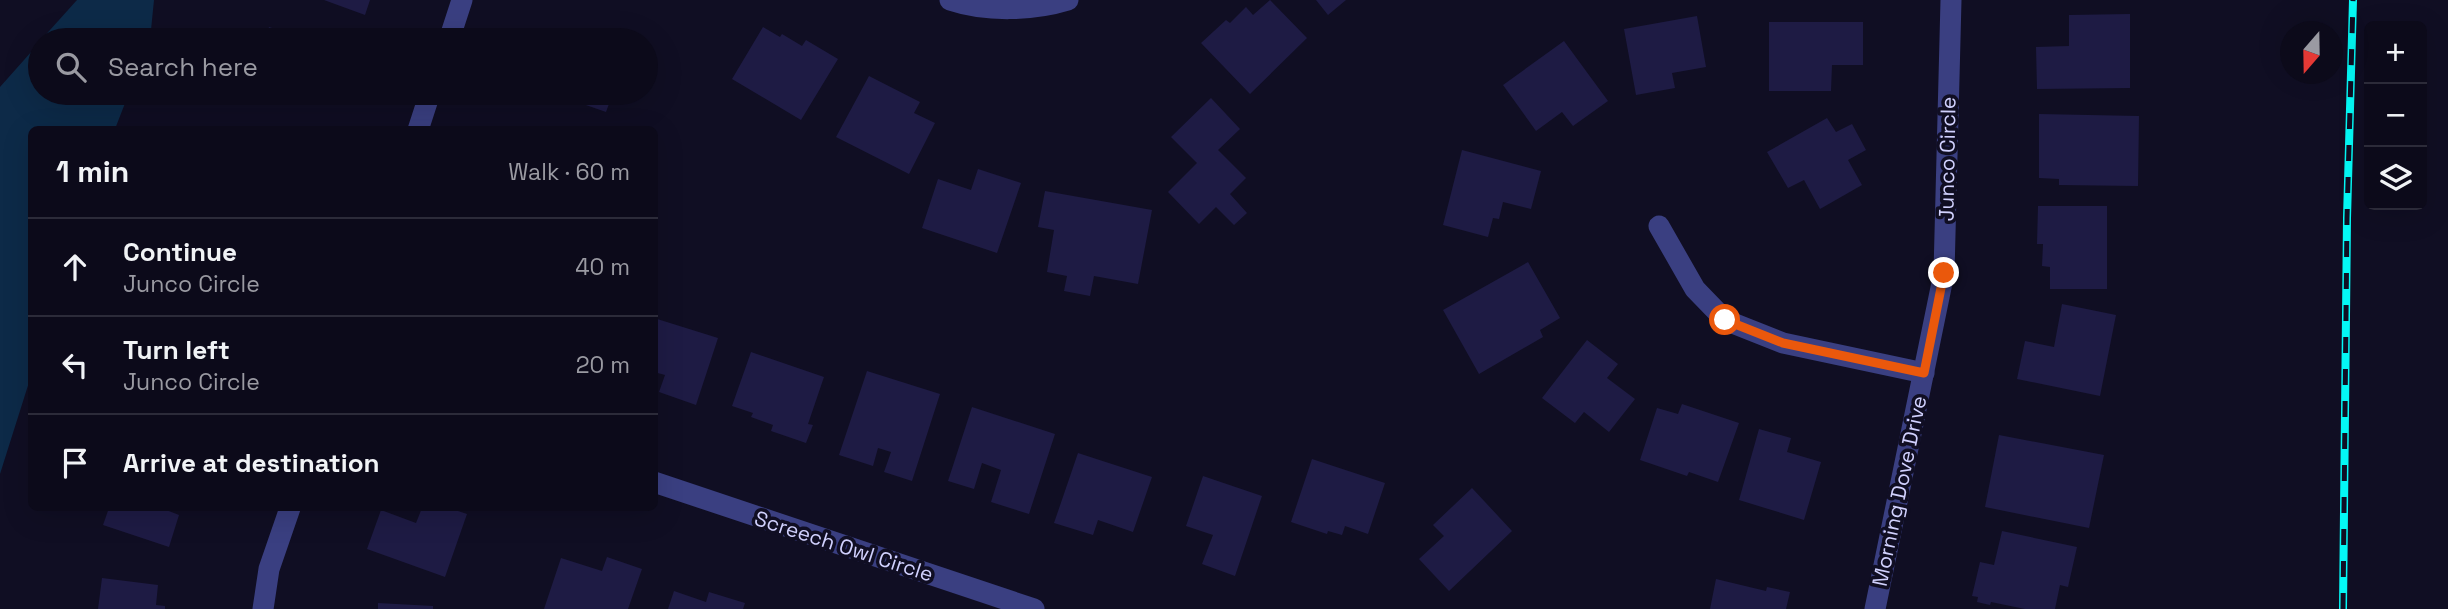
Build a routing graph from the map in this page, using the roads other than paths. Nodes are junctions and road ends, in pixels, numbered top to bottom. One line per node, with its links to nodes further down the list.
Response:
1 (463, 0): 5 (street)
2 (950, 0): 3 (street)
3 (1068, 0)
4 (1951, 0): 9 (street, Junco Circle)
5 (453, 28)
6 (426, 105): 7 (street)
7 (419, 126)
8 (1659, 226): 9 (street)
9 (1924, 373): 14 (street, Morning Dove Drive)
10 (658, 483): 13 (street, Screech Owl Circle)
11 (289, 511): 12 (street)
12 (264, 609)
13 (1034, 609)
14 (1875, 609)

